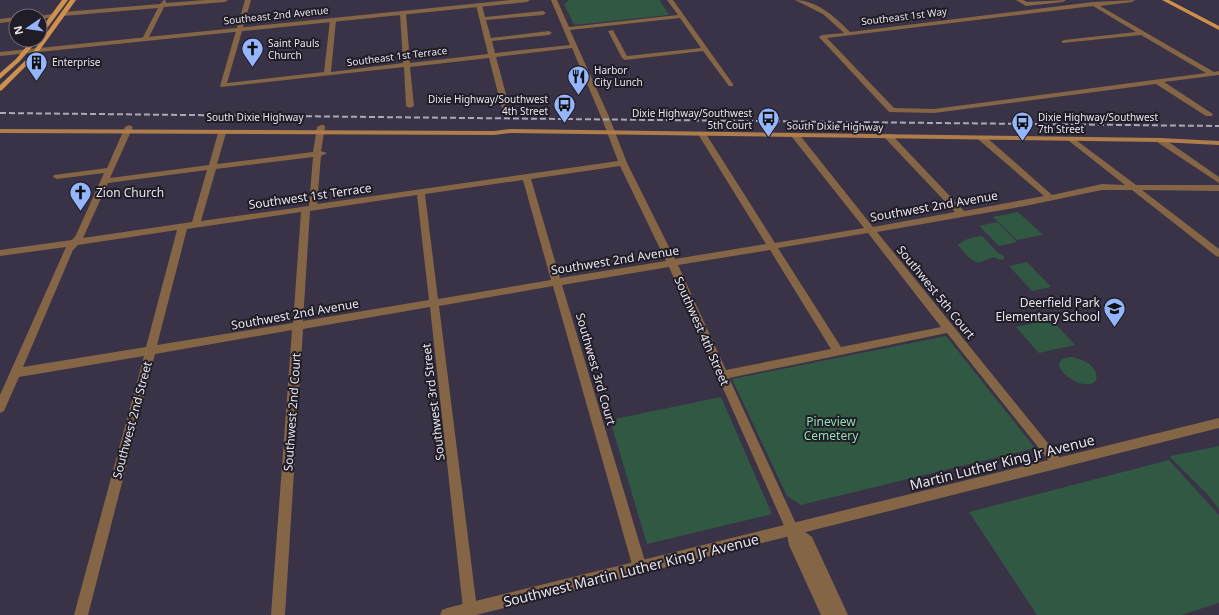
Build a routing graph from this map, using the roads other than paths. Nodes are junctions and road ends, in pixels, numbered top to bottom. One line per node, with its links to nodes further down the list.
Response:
1 (65, 0): 20 (main road)
2 (74, 0): 18 (main road)
3 (225, 0): 13 (street)
4 (248, 0): 27 (street)
5 (527, 0): 15 (street, Southeast 2nd Avenue)
6 (554, 0): 25 (street, Southwest 4th Street)
7 (670, 0): 21 (street)
8 (798, 0): 30 (street)
9 (1019, 0): 10 (street)
10 (1063, 0)
11 (1132, 0): 14 (street, Southeast 1st Way)
12 (1165, 0): 26 (main road)
13 (163, 3): 18 (street); 32 (street)
14 (1093, 4): 30 (street, Southeast 1st Way); 31 (street)
15 (478, 5): 16 (street, Southeast 2nd Avenue); 22 (street)
16 (403, 12): 23 (street, Southeast 2nd Avenue); 42 (street)
17 (543, 13): 22 (street)
18 (63, 14): 38 (main road)
19 (48, 16): 20 (street)
20 (53, 16): 24 (main road)
21 (682, 16): 25 (street); 37 (street)
22 (482, 19): 33 (street)
23 (333, 20): 27 (street, Southeast 2nd Avenue); 44 (street)
24 (48, 23)
25 (566, 28): 35 (street, Southwest 4th Street)
26 (1219, 28)
27 (240, 29): 32 (street, Southeast 2nd Avenue); 44 (street, Southeast 1st Terrace)
28 (611, 31): 37 (street)
29 (549, 33): 33 (street)
30 (848, 33): 46 (street, Southeast 1st Way)
31 (1141, 33): 34 (street); 45 (street)
32 (145, 39): 38 (street, Southeast 2nd Avenue)
33 (487, 40): 41 (street)
34 (1064, 42)
35 (574, 46): 41 (street, Southeast 1st Terrace); 57 (street, Southwest 4th Street)
36 (29, 48): 39 (main road)
37 (705, 49): 47 (street)
38 (38, 50): 39 (street, Southeast 2nd Avenue); 48 (main road)
39 (27, 51): 40 (street, Southeast 2nd Avenue); 43 (main road)
40 (0, 54)
41 (491, 56): 42 (street, Southeast 1st Terrace); 50 (street)
42 (408, 65): 44 (street, Southeast 1st Terrace); 49 (street)
43 (2, 74)
44 (327, 74)
45 (1216, 74): 46 (street)
46 (1158, 82): 51 (street)
47 (731, 85)
48 (0, 89)
49 (410, 106)
50 (506, 109)
51 (1209, 114)
52 (0, 125): 53 (main road, South Dixie Highway)
53 (127, 130): 54 (main road, South Dixie Highway); 55 (main road, South Dixie Highway); 56 (main road, South Dixie Highway); 69 (street)
54 (320, 130): 56 (main road, South Dixie Highway); 57 (main road, South Dixie Highway); 66 (street, Southwest 2nd Court)
55 (0, 131)
56 (222, 133): 68 (street)
57 (611, 133): 58 (main road, South Dixie Highway); 67 (street, Southwest 4th Street)
58 (702, 134): 59 (main road, South Dixie Highway); 84 (street)
59 (796, 135): 60 (main road, South Dixie Highway); 82 (street, Southwest 5th Court)
60 (888, 136): 62 (main road, South Dixie Highway); 79 (street)
61 (1219, 137): 64 (main road, South Dixie Highway)
62 (982, 138): 63 (main road, South Dixie Highway); 77 (street)
63 (1072, 139): 64 (main road, South Dixie Highway); 74 (street)
64 (1160, 140): 65 (main road, South Dixie Highway); 73 (street)
65 (1219, 143)
66 (320, 154): 68 (street); 78 (street, Southwest 2nd Court)
67 (623, 163): 71 (street, Southwest 1st Terrace); 87 (street, Southwest 4th Street)
68 (211, 168): 72 (street); 80 (street)
69 (110, 170): 70 (street); 72 (street)
70 (57, 177)
71 (526, 177): 76 (street, Southwest 1st Terrace); 88 (street, Southwest 3rd Court)
72 (105, 181): 83 (street)
73 (1219, 181)
74 (1132, 186): 75 (street, Southwest 2nd Avenue); 77 (street, Southwest 2nd Avenue); 86 (street)
75 (1219, 188)
76 (421, 192): 78 (street, Southwest 1st Terrace); 89 (street, Southwest 3rd Street)
77 (1050, 198): 79 (street, Southwest 2nd Avenue)
78 (309, 208): 80 (street, Southwest 1st Terrace); 90 (street, Southwest 2nd Court)
79 (962, 214): 82 (street, Southwest 2nd Avenue)
80 (196, 224): 81 (street, Southwest 1st Terrace)
81 (183, 226): 83 (street, Southwest 1st Terrace); 92 (street, Southwest 2nd Street)
82 (870, 230): 84 (street, Southwest 2nd Avenue); 91 (street, Southwest 5th Court)
83 (75, 242): 85 (street, Southwest 1st Terrace); 94 (street)
84 (773, 246): 87 (street, Southwest 2nd Avenue); 93 (street)
85 (0, 253)
86 (1219, 254)
87 (672, 263): 88 (street, Southwest 2nd Avenue); 95 (street, Southwest 4th Street)
88 (558, 282): 89 (street, Southwest 2nd Avenue); 100 (street, Southwest 3rd Court)
89 (434, 302): 90 (street, Southwest 2nd Avenue); 101 (street, Southwest 3rd Street)
90 (298, 327): 92 (street, Southwest 2nd Avenue); 103 (street, Southwest 2nd Court)
91 (949, 329): 93 (street); 98 (street, Southwest 5th Court)
92 (150, 351): 94 (street, Southwest 2nd Avenue); 102 (street, Southwest 2nd Street)
93 (838, 351): 95 (street)
94 (15, 373): 96 (street)
95 (722, 375): 99 (street, Southwest 4th Street)
96 (0, 408)
97 (1219, 423): 98 (street, Martin Luther King Jr Avenue)
98 (1058, 463): 99 (street, Martin Luther King Jr Avenue)
99 (792, 530): 100 (street, Southwest Martin Luther King Jr Avenue); 105 (street, Southwest 4th Street); 106 (street, Southwest 4th Street)
100 (640, 568): 101 (street, Southwest Martin Luther King Jr Avenue)
101 (470, 609): 104 (street, Southwest Martin Luther King Jr Avenue)
102 (81, 615)
103 (278, 615)
104 (446, 615)
105 (828, 615)
106 (841, 615)

